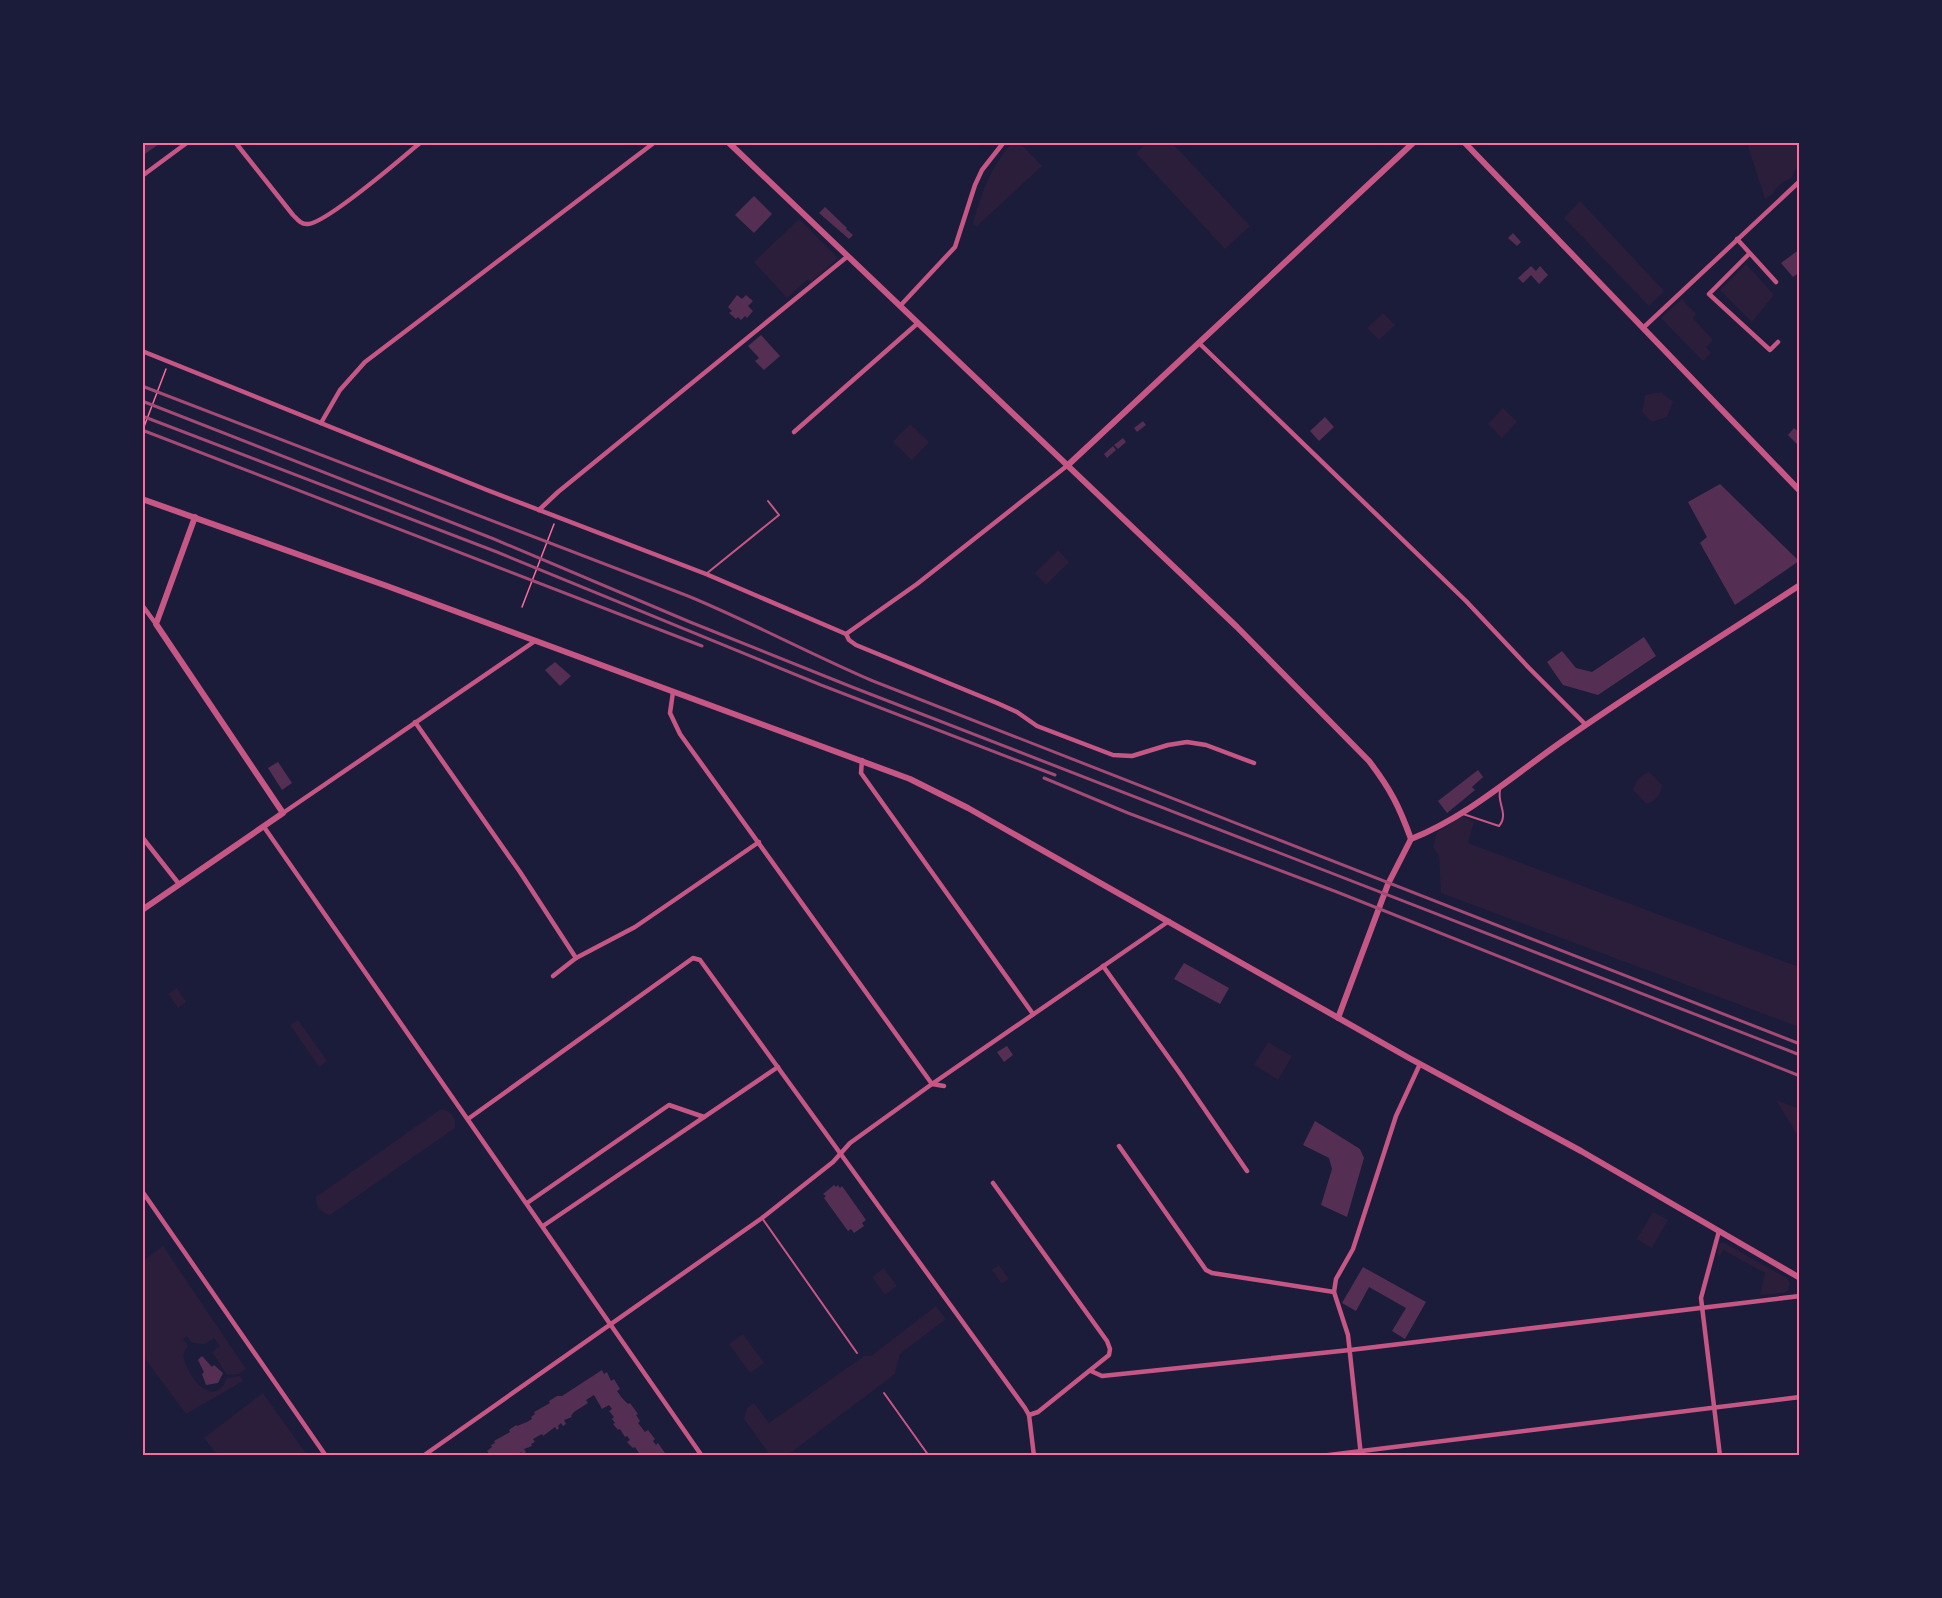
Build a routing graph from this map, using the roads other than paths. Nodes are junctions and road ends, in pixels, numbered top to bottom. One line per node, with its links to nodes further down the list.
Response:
1 (188, 142): 9 (street)
2 (235, 142): 3 (street)
3 (422, 142)
4 (655, 142): 21 (street)
5 (728, 142): 13 (street)
6 (1004, 142): 15 (street)
7 (1414, 142): 19 (street)
8 (1464, 142): 17 (street)
9 (142, 176)
10 (1800, 181): 11 (street)
11 (1737, 239): 12 (street); 17 (street)
12 (1749, 254): 14 (street); 18 (street)
13 (848, 256): 15 (street); 27 (street)
14 (1776, 282)
15 (900, 306): 16 (street)
16 (918, 323): 22 (street); 23 (street)
17 (1643, 328): 24 (street)
18 (1778, 342)
19 (1199, 343): 23 (street); 37 (street)
20 (142, 351): 21 (street)
21 (321, 423): 27 (street)
22 (794, 432)
23 (1068, 465): 33 (street); 45 (street)
24 (1800, 491)
25 (142, 499): 28 (street)
26 (768, 501): 29 (lane)
27 (539, 510): 29 (street)
28 (195, 517): 32 (street); 34 (street)
29 (706, 574): 33 (street)
30 (1800, 585): 37 (street)
31 (142, 605): 32 (street)
32 (156, 624): 41 (street)
33 (846, 634): 39 (street)
34 (535, 641): 35 (street); 36 (street)
35 (674, 692): 38 (street); 46 (street)
36 (415, 722): 41 (street); 50 (street)
37 (1586, 725): 40 (street)
38 (862, 760): 49 (street); 53 (street)
39 (1254, 763)
40 (1503, 785): 42 (street); 42 (lane)
41 (283, 813): 43 (street)
42 (1463, 814): 45 (street)
43 (264, 827): 47 (street); 60 (street)
44 (142, 837): 47 (street)
45 (1411, 839): 54 (street)
46 (759, 842): 50 (street); 57 (street)
47 (179, 884): 48 (street)
48 (142, 910)
49 (1169, 921): 51 (street); 54 (street)
50 (576, 958): 52 (street)
51 (1103, 966): 53 (street); 63 (street)
52 (553, 976)
53 (1033, 1014): 57 (street)
54 (1338, 1018): 55 (street)
55 (1420, 1064): 69 (street); 71 (street)
56 (778, 1067): 59 (street); 60 (street); 62 (street)
57 (932, 1084): 58 (street); 62 (street)
58 (944, 1086)
59 (704, 1117): 66 (street); 68 (street)
60 (468, 1119): 66 (street)
61 (1119, 1146): 71 (street)
62 (842, 1153): 67 (street); 81 (street)
63 (1246, 1171)
64 (993, 1183): 77 (street)
65 (142, 1191): 83 (street)
66 (527, 1203): 68 (street)
67 (762, 1218): 74 (street); 76 (lane)
68 (543, 1226): 74 (street)
69 (1719, 1232): 70 (street); 73 (street)
70 (1800, 1278)
71 (1334, 1292): 75 (street)
72 (1800, 1296): 73 (street)
73 (1702, 1308): 75 (street); 80 (street)
74 (612, 1324): 84 (street); 85 (street)
75 (1350, 1350): 77 (street); 82 (street)
76 (857, 1353)
77 (1091, 1371): 81 (street)
78 (884, 1393): 86 (lane)
79 (1800, 1397): 80 (street)
80 (1714, 1409): 82 (street); 89 (street)
81 (1029, 1415): 87 (street)
82 (1361, 1453): 88 (street)
83 (326, 1455)
84 (423, 1455)
85 (702, 1455)
86 (929, 1455)
87 (1034, 1455)
88 (1321, 1455)
89 (1720, 1455)

